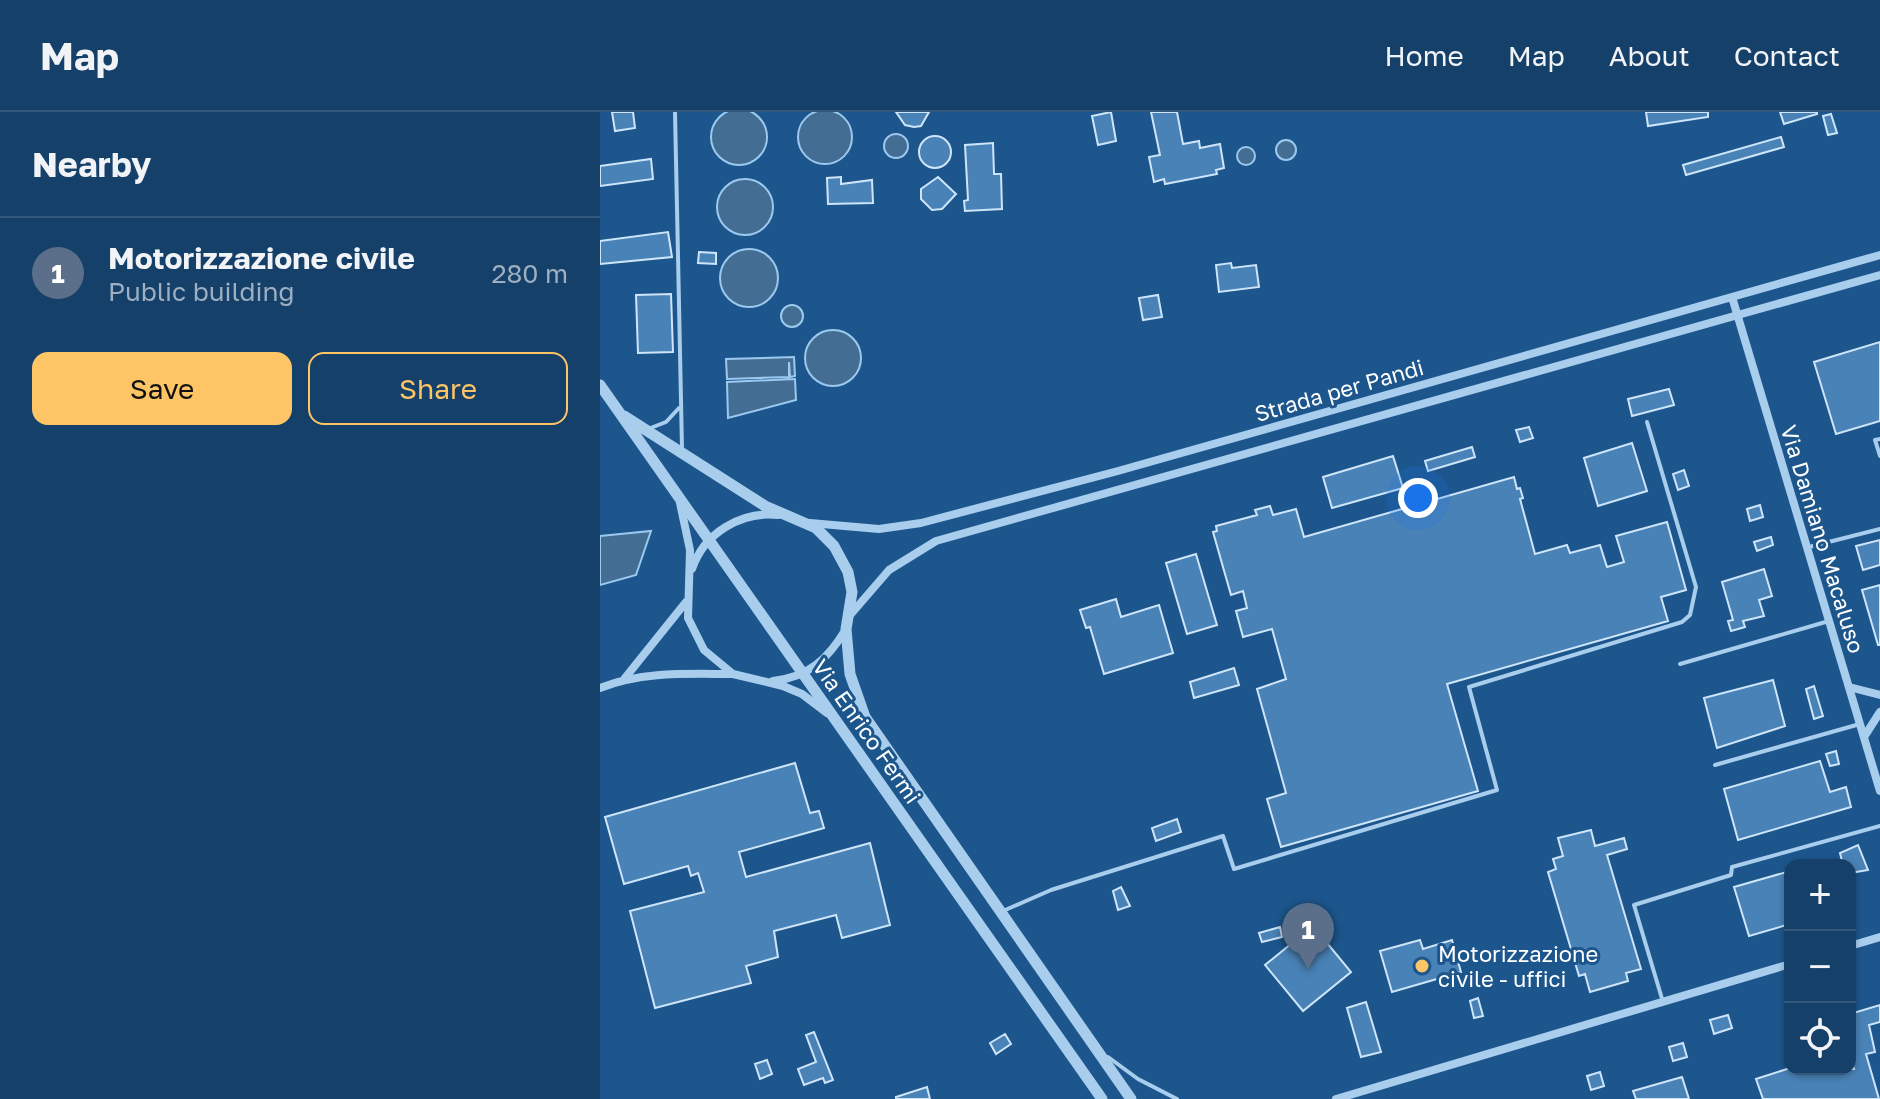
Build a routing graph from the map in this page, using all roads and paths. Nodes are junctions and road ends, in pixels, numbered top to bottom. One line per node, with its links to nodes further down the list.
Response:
1 (675, 112): 7 (lane)
2 (1880, 255): 4 (street, Strada per Pandi)
3 (1880, 275): 5 (street, Strada per Pandi)
4 (1732, 297): 5 (street, Via Damiano Macaluso); 17 (street, Strada per Pandi)
5 (1737, 316): 20 (street, Via Damiano Macaluso); 23 (street, Strada per Pandi)
6 (600, 385): 8 (street, Via Enrico Fermi)
7 (680, 405): 10 (lane); 14 (lane)
8 (624, 416): 10 (street); 12 (street, Via Enrico Fermi)
9 (1647, 422): 41 (lane)
10 (646, 430): 12 (lane); 14 (street)
11 (1880, 439): 13 (lane)
12 (643, 443): 15 (street, Via Enrico Fermi)
13 (1880, 456)
14 (687, 457): 16 (street)
15 (677, 491): 19 (street, Via Enrico Fermi); 21 (street)
16 (787, 516): 17 (street); 19 (street)
17 (803, 522): 23 (street)
18 (1880, 529): 20 (lane)
19 (709, 539): 21 (street); 28 (street, Via Enrico Fermi)
20 (1807, 547): 24 (street, Via Damiano Macaluso)
21 (688, 579): 22 (street)
22 (686, 602): 27 (street); 29 (street)
23 (851, 614): 25 (street)
24 (1829, 621): 26 (lane); 31 (street, Via Damiano Macaluso)
25 (846, 629): 28 (street); 41 (street, Via Enrico Fermi)
26 (1680, 664)
27 (733, 674): 29 (street); 30 (street)
28 (803, 674): 30 (street); 35 (street, Via Enrico Fermi)
29 (624, 678): 32 (street)
30 (768, 682): 35 (street)
31 (1849, 687): 33 (street); 36 (street, Via Damiano Macaluso)
32 (600, 688)
33 (1880, 695)
34 (1880, 712): 37 (street)
35 (836, 722): 47 (street, Via Enrico Fermi)
36 (1860, 724): 37 (street, Via Damiano Macaluso); 38 (lane)
37 (1864, 737): 39 (street, Via Damiano Macaluso)
38 (1715, 765)
39 (1880, 791)
40 (1880, 826): 45 (lane)
41 (1000, 912): 46 (street, Via Enrico Fermi)
42 (1880, 937): 43 (street)
43 (1856, 944)
44 (1784, 966): 45 (street)
45 (1663, 1002): 50 (street)
46 (1082, 1029): 48 (street, Via Enrico Fermi); 49 (lane)
47 (1102, 1099)
48 (1131, 1099)
49 (1177, 1099)
50 (1336, 1099)

